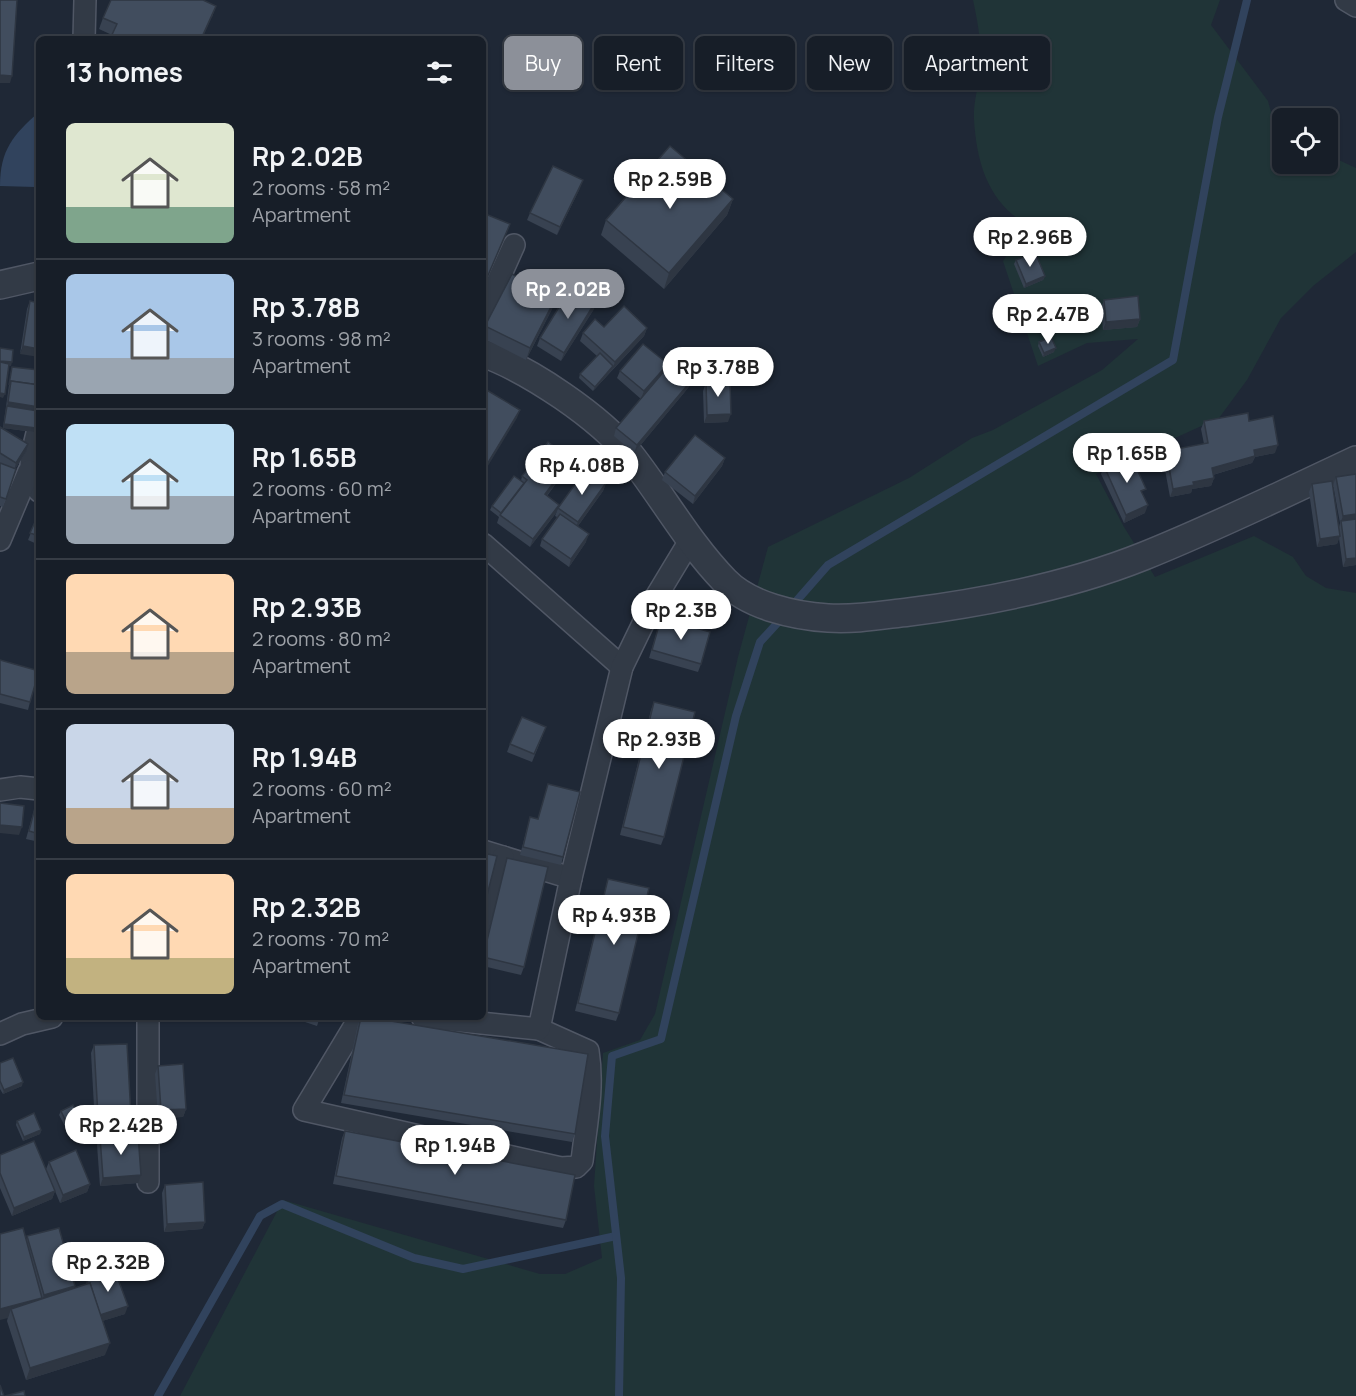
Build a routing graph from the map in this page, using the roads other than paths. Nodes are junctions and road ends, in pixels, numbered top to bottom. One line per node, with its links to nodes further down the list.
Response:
1 (85, 0): 4 (street)
2 (1346, 0): 3 (street)
3 (1356, 6)
4 (84, 36)
5 (514, 245): 8 (street)
6 (36, 277): 7 (street)
7 (0, 285)
8 (486, 307)
9 (486, 354): 14 (street)
10 (36, 439): 12 (street)
11 (1356, 460): 14 (street)
12 (29, 471): 13 (street); 15 (street)
13 (36, 487)
14 (690, 539): 17 (street)
15 (0, 540)
16 (486, 547): 17 (street)
17 (622, 667): 21 (street)
18 (36, 789): 19 (street)
19 (0, 790)
20 (493, 854): 21 (street); 22 (street)
21 (571, 878): 27 (street)
22 (486, 911)
23 (39, 1020): 28 (street)
24 (148, 1020): 29 (street)
25 (358, 1020): 27 (street)
26 (451, 1020): 27 (street)
27 (539, 1029)
28 (0, 1034)
29 (148, 1182)

